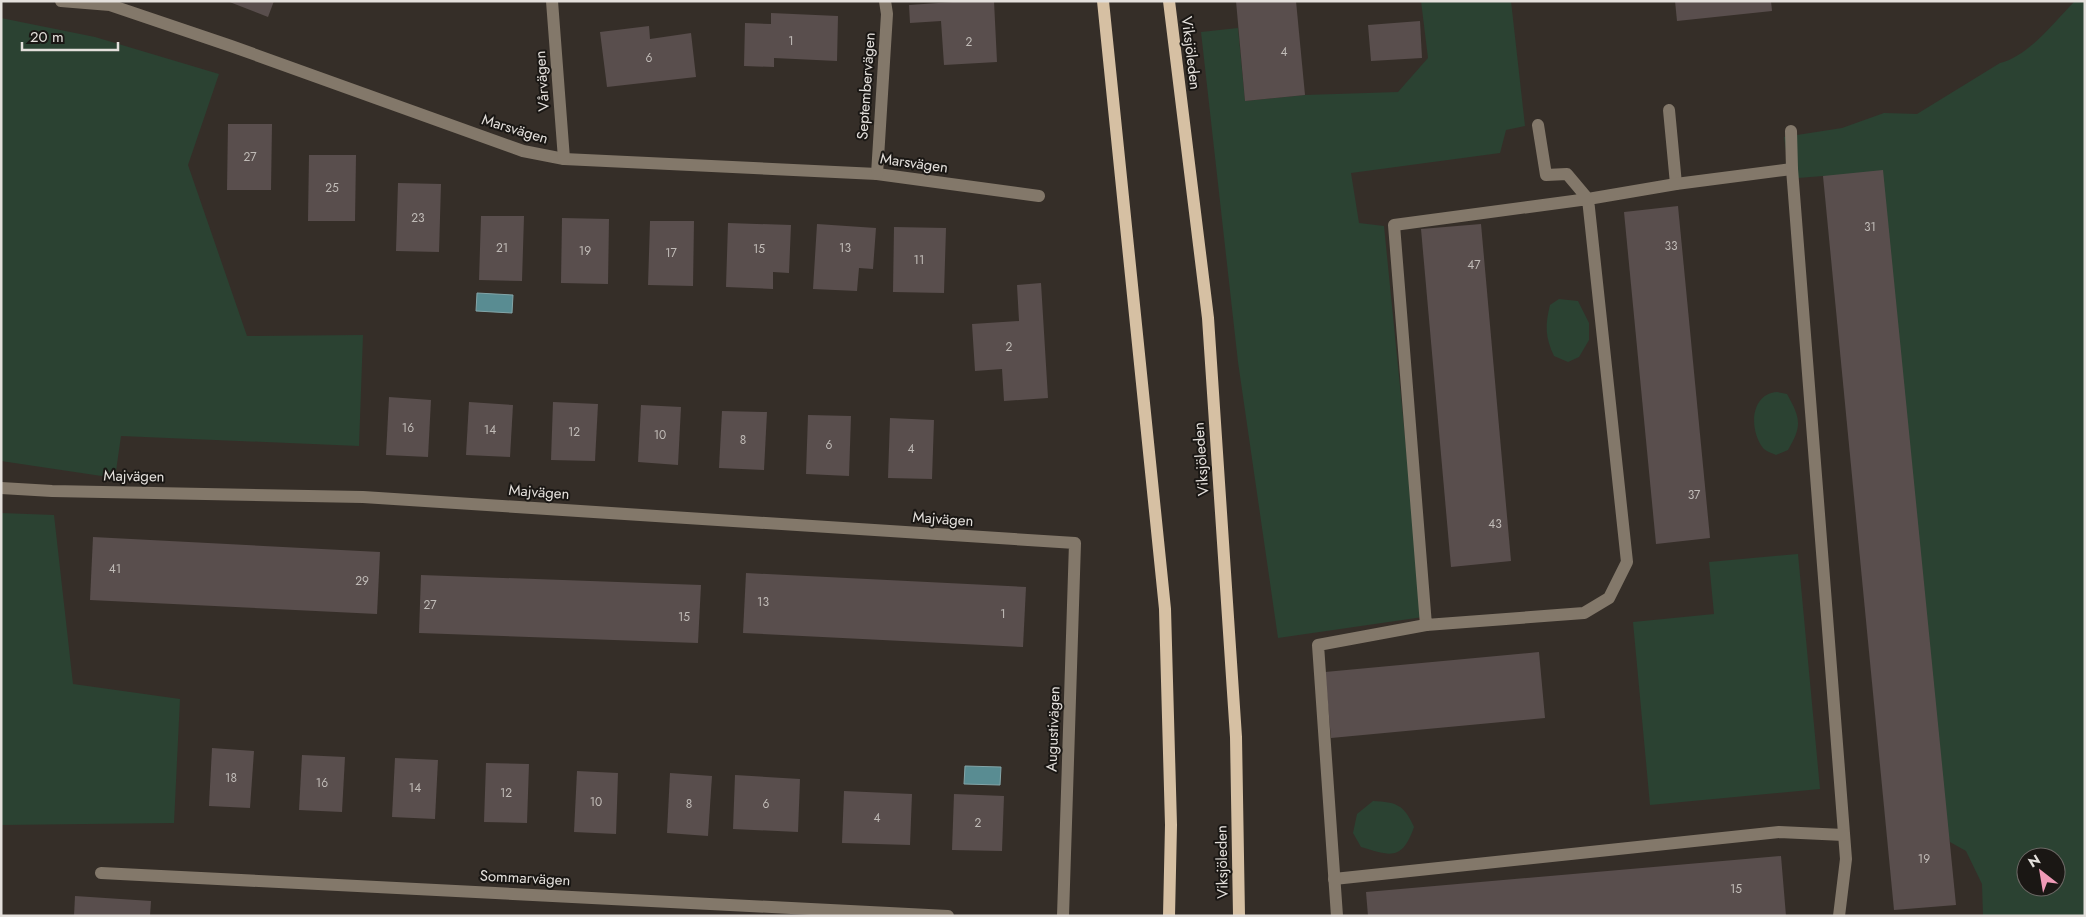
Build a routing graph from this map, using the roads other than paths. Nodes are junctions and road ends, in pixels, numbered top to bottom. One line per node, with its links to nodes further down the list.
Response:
1 (61, 1): 9 (street, Marsvägen)
2 (552, 1): 9 (street, Vårvägen)
3 (885, 1): 11 (street, Septembervägen)
4 (1103, 1): 23 (main road)
5 (1169, 1): 24 (main road, Viksjöleden)
6 (1669, 110): 12 (street)
7 (1538, 125): 14 (street)
8 (1791, 131): 10 (street)
9 (564, 159): 11 (street, Marsvägen)
10 (1792, 169): 12 (street); 18 (street)
11 (876, 174): 13 (street, Marsvägen)
12 (1676, 184): 14 (street)
13 (1039, 196)
14 (1588, 198): 17 (street); 17 (street)
15 (1, 488): 16 (street, Majvägen)
16 (1075, 543): 22 (street, Augustivägen)
17 (1426, 625): 20 (street)
18 (1844, 835): 20 (street); 26 (street)
19 (101, 873): 21 (street, Sommarvägen)
20 (1334, 879): 25 (street)
21 (948, 916)
22 (1063, 916)
23 (1169, 916)
24 (1239, 916)
25 (1337, 916)
26 (1839, 916)

